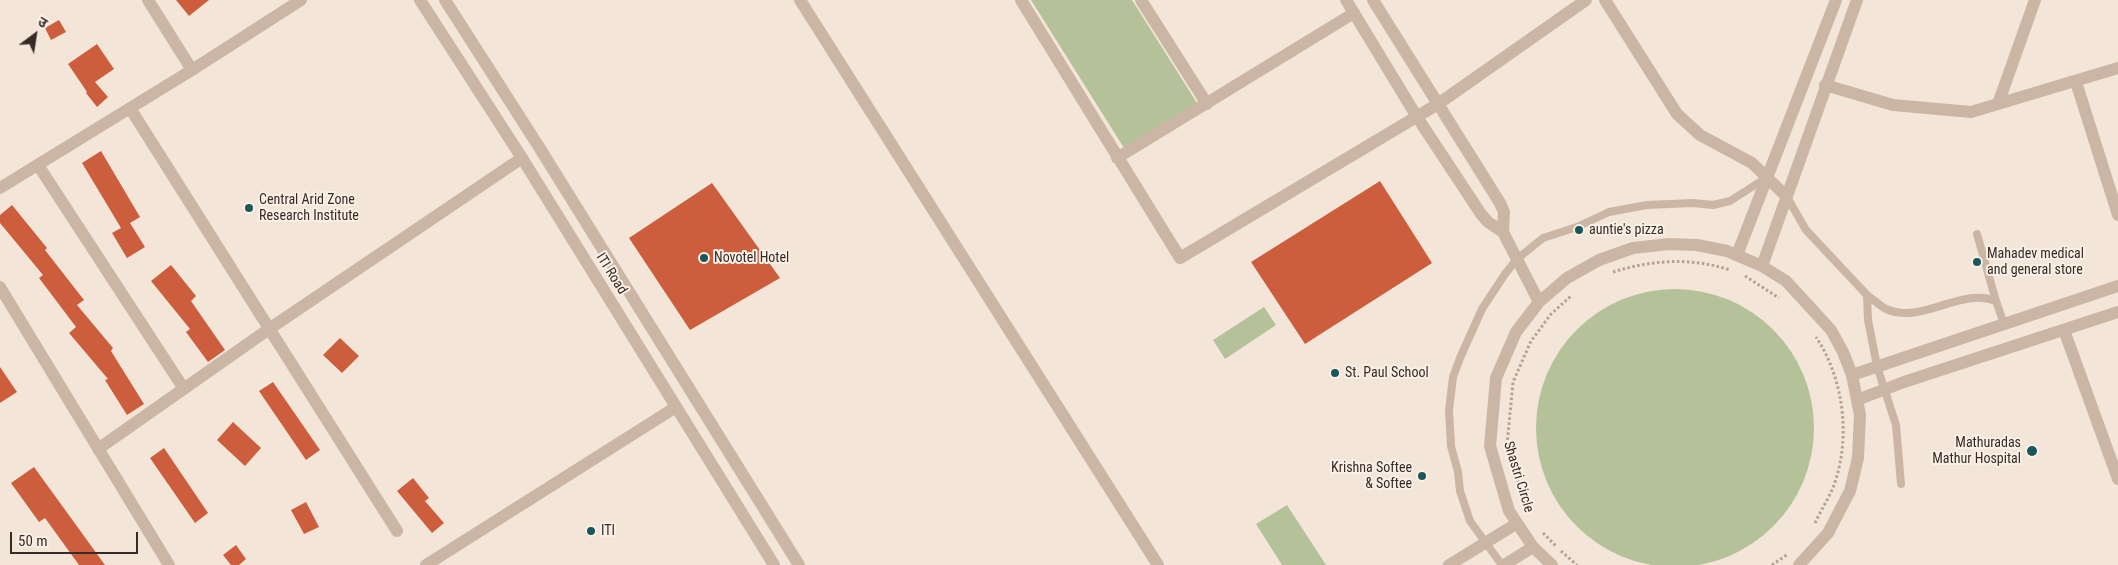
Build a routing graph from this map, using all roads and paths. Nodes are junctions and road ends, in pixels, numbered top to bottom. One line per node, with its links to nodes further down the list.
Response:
1 (148, 0): 17 (street)
2 (301, 0): 17 (street)
3 (420, 0): 25 (street, ITI Road)
4 (445, 0): 72 (street, ITI Road)
5 (800, 0): 73 (street)
6 (1021, 0): 26 (street)
7 (1141, 0): 20 (street)
8 (1346, 0): 15 (street)
9 (1373, 0): 21 (street)
10 (1586, 0): 21 (street)
11 (1605, 0): 28 (street)
12 (1836, 0): 28 (street)
13 (1857, 0): 19 (street)
14 (2035, 0): 22 (street)
15 (1354, 13): 20 (street); 24 (street)
16 (2118, 68): 18 (street)
17 (192, 70): 23 (street)
18 (2076, 82): 22 (street); 31 (street)
19 (1825, 85): 22 (street); 30 (street)
20 (1207, 104): 26 (street)
21 (1438, 104): 24 (street); 32 (street)
22 (1998, 104)
23 (130, 108): 27 (street); 49 (street)
24 (1417, 117): 26 (street); 32 (street)
25 (522, 158): 49 (street); 57 (street, ITI Road)
26 (1117, 158)
27 (38, 165): 29 (street); 54 (street)
28 (1768, 177): 30 (street); 34 (street); 35 (lane)
29 (0, 188)
30 (1787, 197): 36 (street); 43 (lane)
31 (2118, 215)
32 (1503, 232): 35 (street)
33 (1977, 234): 45 (lane)
34 (1737, 255): 36 (street, Shastri Circle); 46 (street, Shastri Circle)
35 (1517, 259): 46 (street); 66 (lane)
36 (1762, 266): 53 (street, Shastri Circle)
37 (1732, 270): 39 (path)
38 (1738, 273): 44 (path)
39 (1606, 275)
40 (2118, 286): 48 (street)
41 (0, 287): 58 (street)
42 (1576, 292): 61 (path)
43 (1867, 295): 45 (lane); 52 (lane)
44 (1782, 301)
45 (1996, 301): 48 (lane)
46 (1539, 302): 62 (street, Shastri Circle)
47 (2118, 312): 50 (street)
48 (2004, 324): 52 (street)
49 (269, 329): 54 (street); 65 (street)
50 (2064, 330): 55 (street); 59 (street)
51 (1812, 332): 63 (path)
52 (1876, 366): 53 (street); 55 (lane)
53 (1852, 375): 56 (street, Shastri Circle)
54 (184, 389): 58 (street)
55 (1885, 389): 56 (street); 60 (lane)
56 (1857, 400): 79 (street, Shastri Circle)
57 (676, 407): 70 (street); 71 (street, ITI Road)
58 (98, 449): 69 (street)
59 (2118, 479)
60 (1901, 484)
61 (1528, 510)
62 (1516, 524): 66 (street); 67 (street, Shastri Circle)
63 (1814, 524)
64 (1540, 529): 77 (path)
65 (397, 532)
66 (1484, 542): 74 (street); 75 (lane)
67 (1533, 547): 75 (street); 76 (street, Shastri Circle)
68 (1790, 550): 78 (path)
69 (169, 565)
70 (426, 565)
71 (774, 565)
72 (799, 565)
73 (1158, 565)
74 (1448, 565)
75 (1503, 565)
76 (1552, 565)
77 (1577, 565)
78 (1772, 565)
79 (1800, 565)

